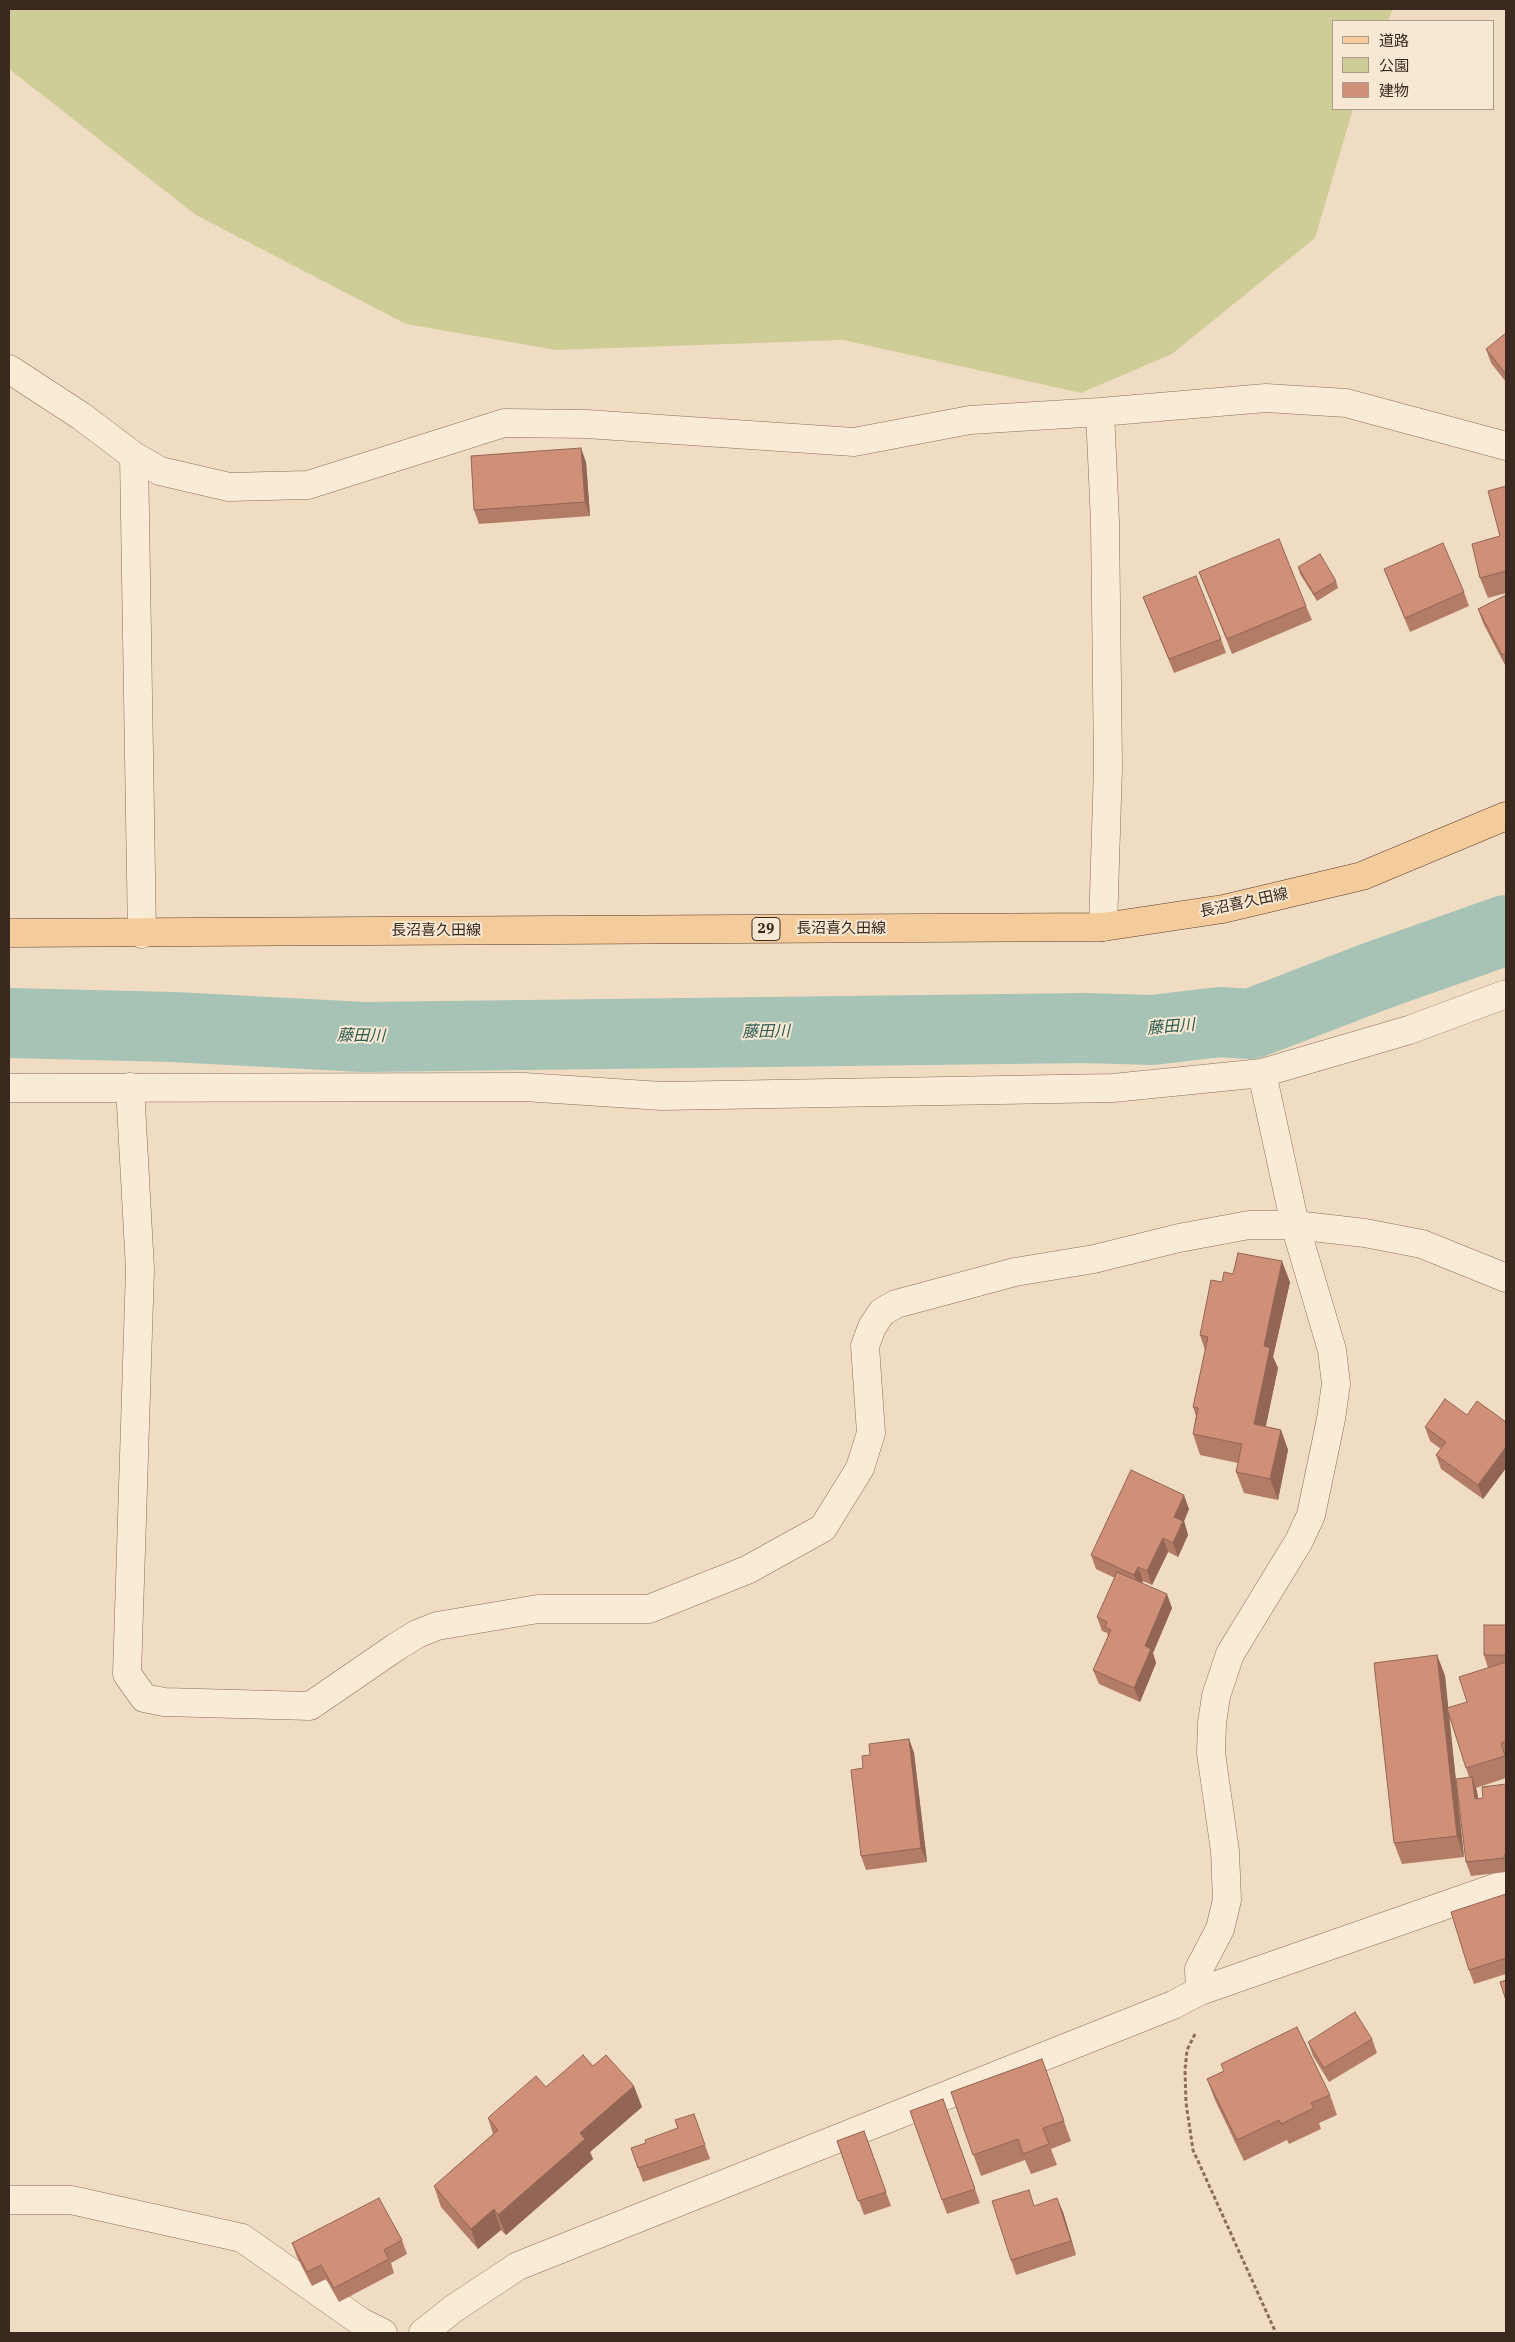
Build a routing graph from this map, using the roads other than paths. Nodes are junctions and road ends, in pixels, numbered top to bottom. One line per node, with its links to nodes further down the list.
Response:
1 (9, 370): 4 (street)
2 (1100, 412): 3 (street); 4 (street); 6 (street)
3 (1506, 446)
4 (134, 456): 8 (street)
5 (1506, 816): 6 (main road, 長沼喜久田線 / 29)
6 (1103, 927): 8 (main road, 長沼喜久田線 / 29)
7 (9, 933): 8 (main road, 長沼喜久田線 / 29)
8 (142, 934)
9 (1506, 994): 10 (street)
10 (1262, 1073): 11 (street); 13 (street)
11 (130, 1087): 12 (street); 13 (street)
12 (9, 1088)
13 (1295, 1225): 14 (street); 16 (street)
14 (1506, 1278)
15 (1506, 1884): 16 (street)
16 (1200, 1991): 19 (street)
17 (9, 2200): 18 (street)
18 (383, 2333)
19 (424, 2333)

